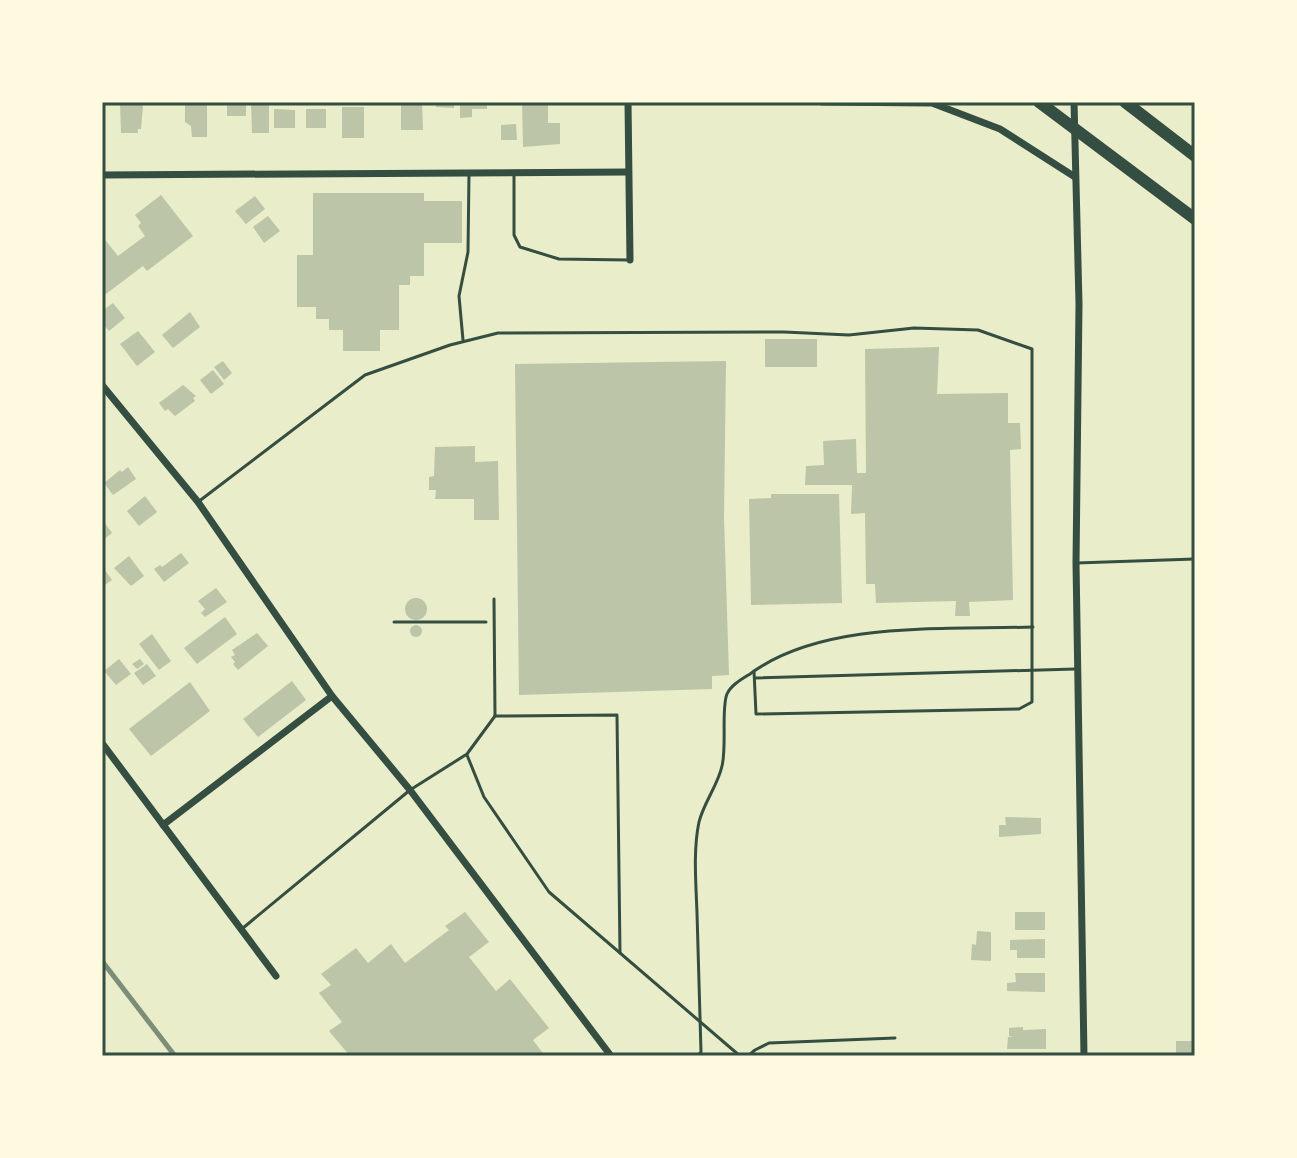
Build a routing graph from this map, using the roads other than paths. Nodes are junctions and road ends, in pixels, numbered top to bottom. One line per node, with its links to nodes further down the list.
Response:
1 (628, 102): 7 (street)
2 (822, 102): 11 (street)
3 (1039, 102): 12 (highway)
4 (1074, 102): 11 (street)
5 (1125, 102): 6 (highway)
6 (1195, 156)
7 (628, 172): 9 (street); 13 (street)
8 (469, 173): 9 (street); 10 (street); 14 (lane)
9 (514, 174): 13 (lane)
10 (102, 175)
11 (1075, 177): 18 (street)
12 (1195, 219)
13 (630, 260)
14 (463, 342): 16 (lane); 20 (lane)
15 (103, 389): 16 (street)
16 (198, 502): 25 (street)
17 (1195, 559): 18 (lane)
18 (1076, 563): 21 (street)
19 (494, 599): 26 (lane)
20 (1033, 627): 22 (lane); 23 (lane)
21 (1078, 669): 23 (lane); 40 (street)
22 (754, 671): 24 (lane); 34 (lane)
23 (1033, 671): 24 (lane); 24 (lane)
24 (755, 678)
25 (332, 696): 29 (street); 30 (street)
26 (495, 716): 28 (lane); 32 (lane)
27 (102, 743): 30 (street)
28 (467, 754): 29 (lane); 32 (lane)
29 (410, 790): 31 (lane); 36 (street)
30 (163, 825): 31 (street)
31 (241, 930): 33 (street)
32 (620, 953): 34 (lane)
33 (276, 976)
34 (700, 1021): 37 (lane); 38 (lane)
35 (895, 1038): 39 (lane)
36 (611, 1056)
37 (697, 1056)
38 (740, 1056)
39 (748, 1056)
40 (1084, 1056)

